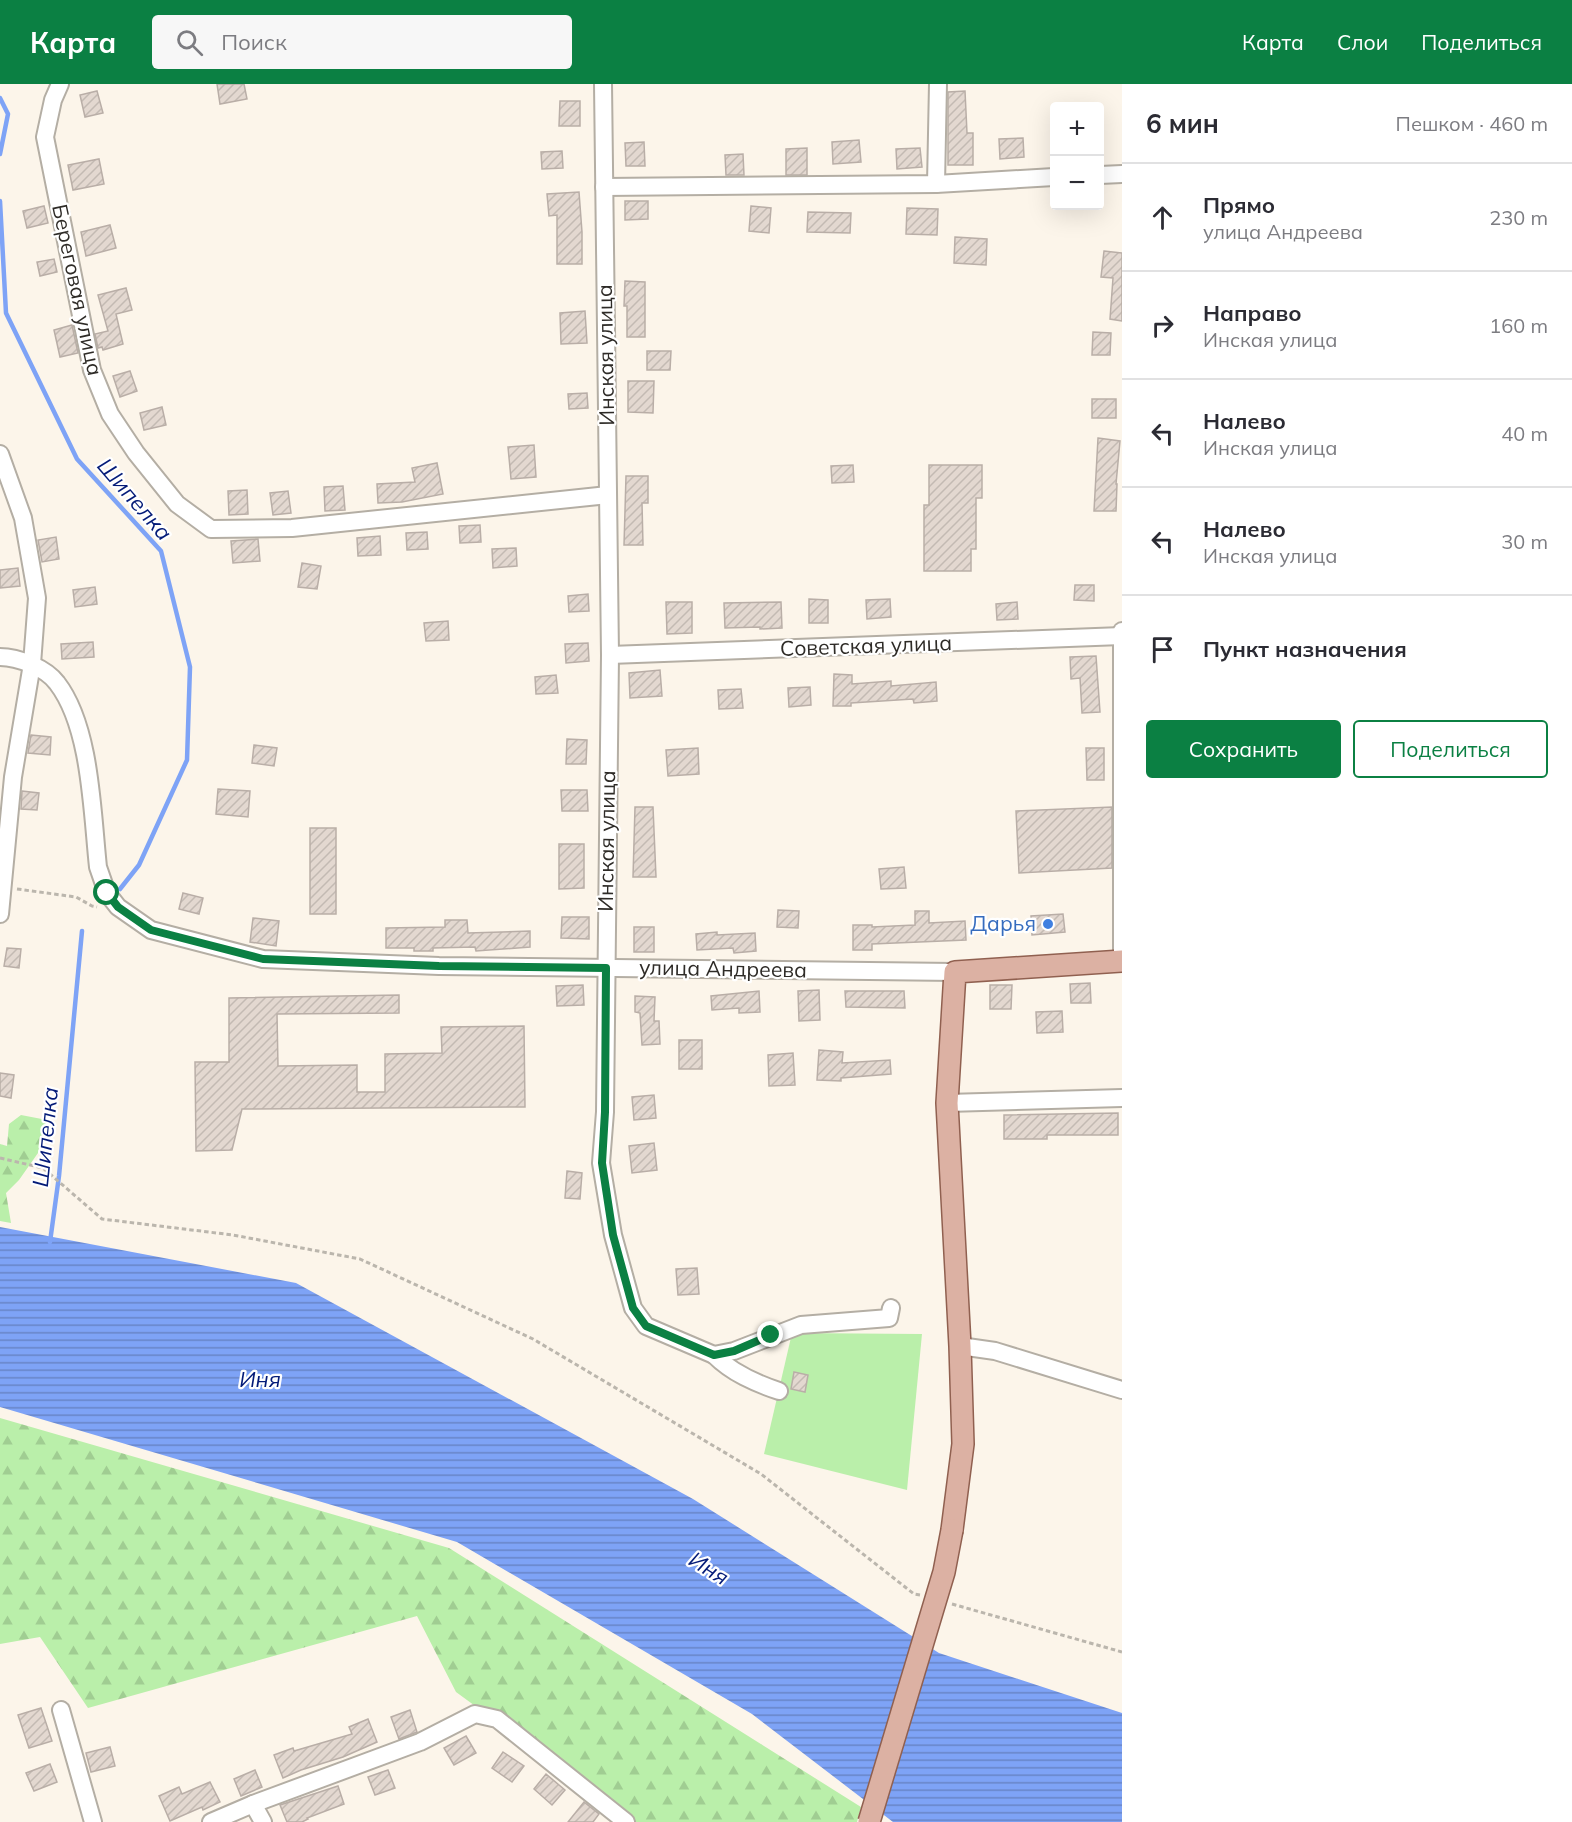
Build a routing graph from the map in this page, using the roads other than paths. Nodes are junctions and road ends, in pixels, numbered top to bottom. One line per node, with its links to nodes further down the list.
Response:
1 (60, 84): 4 (street, Береговая улица)
2 (603, 84): 9 (street, Инская улица)
3 (938, 84): 8 (street)
4 (52, 92): 11 (street, Береговая улица)
5 (1122, 174): 6 (street)
6 (1104, 175)
7 (1050, 177): 8 (street)
8 (936, 184): 9 (street)
9 (604, 187): 11 (street, Инская улица)
10 (0, 454): 16 (street)
11 (608, 495): 14 (street, Инская улица)
12 (1122, 631): 13 (street)
13 (1122, 636): 14 (street, Советская улица); 18 (street)
14 (610, 655): 19 (street, Инская улица)
15 (0, 657): 16 (street)
16 (32, 664): 17 (street); 19 (street, улица Андреева)
17 (0, 914)
18 (1122, 961): 20 (main road, улица Андреева)
19 (606, 968): 20 (street, улица Андреева); 25 (street, Инская улица)
20 (955, 972): 22 (main road)
21 (1122, 1098): 22 (street)
22 (947, 1103): 24 (main road)
23 (891, 1308): 25 (street)
24 (960, 1346): 26 (street); 34 (main road, bridge)
25 (714, 1355): 27 (street, Инская улица)
26 (1122, 1390)
27 (779, 1391)
28 (62, 1710): 30 (street)
29 (253, 1804): 31 (street); 32 (street); 33 (street)
30 (93, 1822)
31 (211, 1822)
32 (263, 1822)
33 (626, 1822)
34 (869, 1822)

